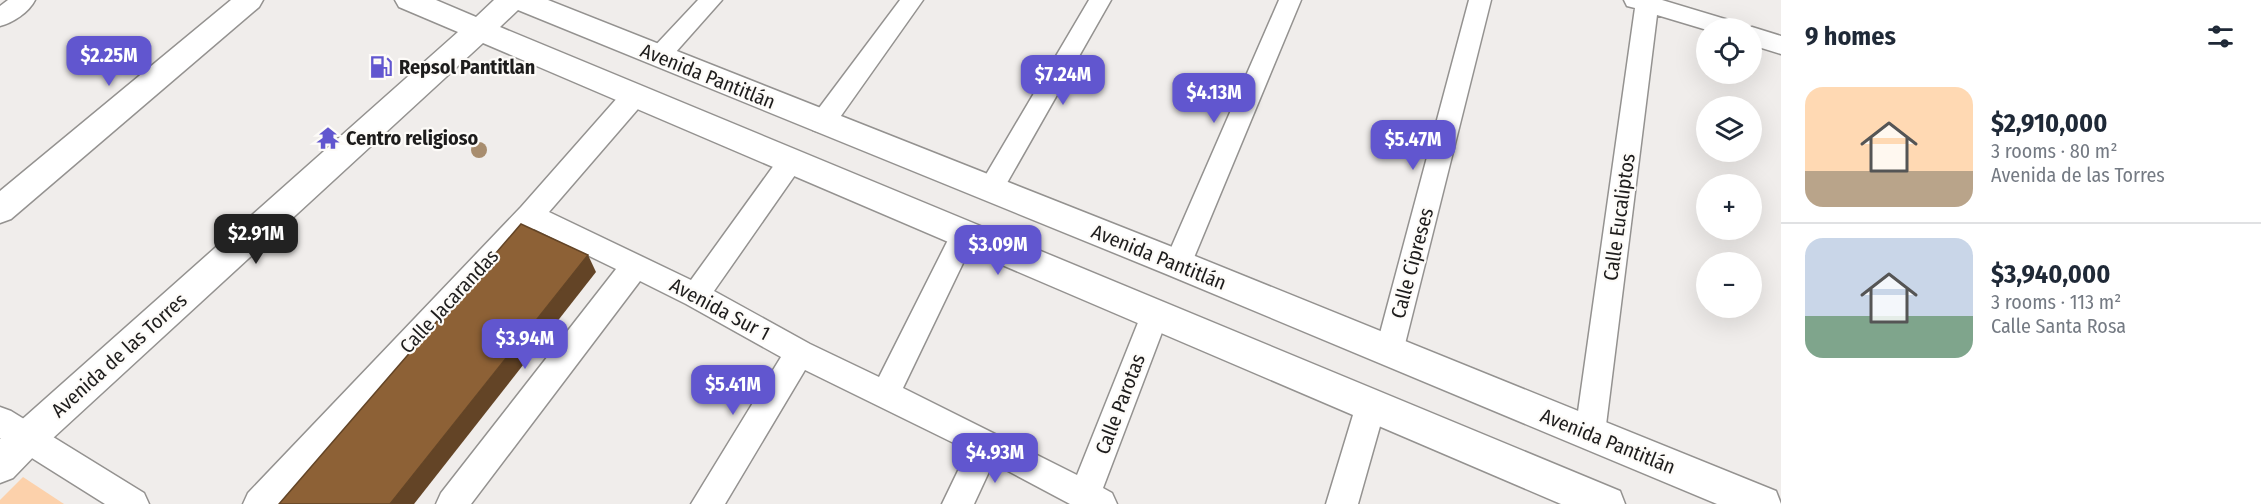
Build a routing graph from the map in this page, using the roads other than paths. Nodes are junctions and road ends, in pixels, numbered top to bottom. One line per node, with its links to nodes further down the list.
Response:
1 (24, 0): 12 (street)
2 (249, 0): 22 (main road)
3 (410, 0): 14 (main road)
4 (512, 0): 14 (main road)
5 (520, 0): 17 (main road, Avenida Pantitlán)
6 (711, 0): 17 (street)
7 (912, 0): 19 (street)
8 (1100, 0): 21 (street)
9 (1290, 0): 25 (street)
10 (1480, 0): 30 (street, Calle Cipreses)
11 (1644, 1): 13 (street); 34 (street, Calle Eucaliptos)
12 (0, 18)
13 (1696, 18)
14 (479, 30): 18 (main road); 35 (main road, Avenida de las Torres)
15 (1762, 39): 16 (street)
16 (1781, 45)
17 (659, 56): 19 (main road, Avenida Pantitlán)
18 (635, 95): 20 (main road); 23 (street, Calle Jacarandas)
19 (822, 123): 21 (main road, Avenida Pantitlán)
20 (791, 161): 24 (main road); 27 (street)
21 (990, 190): 25 (main road, Avenida Pantitlán)
22 (0, 210)
23 (530, 215): 26 (street, Avenida Sur 1); 41 (street, Calle Jacarandas)
24 (964, 234): 28 (main road); 31 (street)
25 (1178, 264): 30 (main road, Avenida Pantitlán)
26 (636, 265): 27 (street, Avenida Sur 1); 42 (street)
27 (696, 296): 29 (street, Avenida Sur 1)
28 (1155, 314): 32 (main road); 38 (street, Calle Parotas)
29 (800, 352): 31 (street, Avenida Sur 1); 43 (street)
30 (1389, 352): 34 (main road, Avenida Pantitlán)
31 (885, 394): 36 (street, Avenida Sur 1)
32 (1371, 405): 39 (main road); 45 (street)
33 (0, 420): 35 (street)
34 (1590, 433): 46 (main road, Avenida Pantitlán)
35 (27, 438): 37 (main road, Avenida de las Torres); 40 (street)
36 (987, 444): 38 (street, Avenida Sur 1); 44 (street)
37 (0, 465)
38 (1093, 500)
39 (1588, 500)
40 (133, 504)
41 (259, 504)
42 (452, 504)
43 (707, 504)
44 (958, 504)
45 (1342, 504)
46 (1762, 504)

